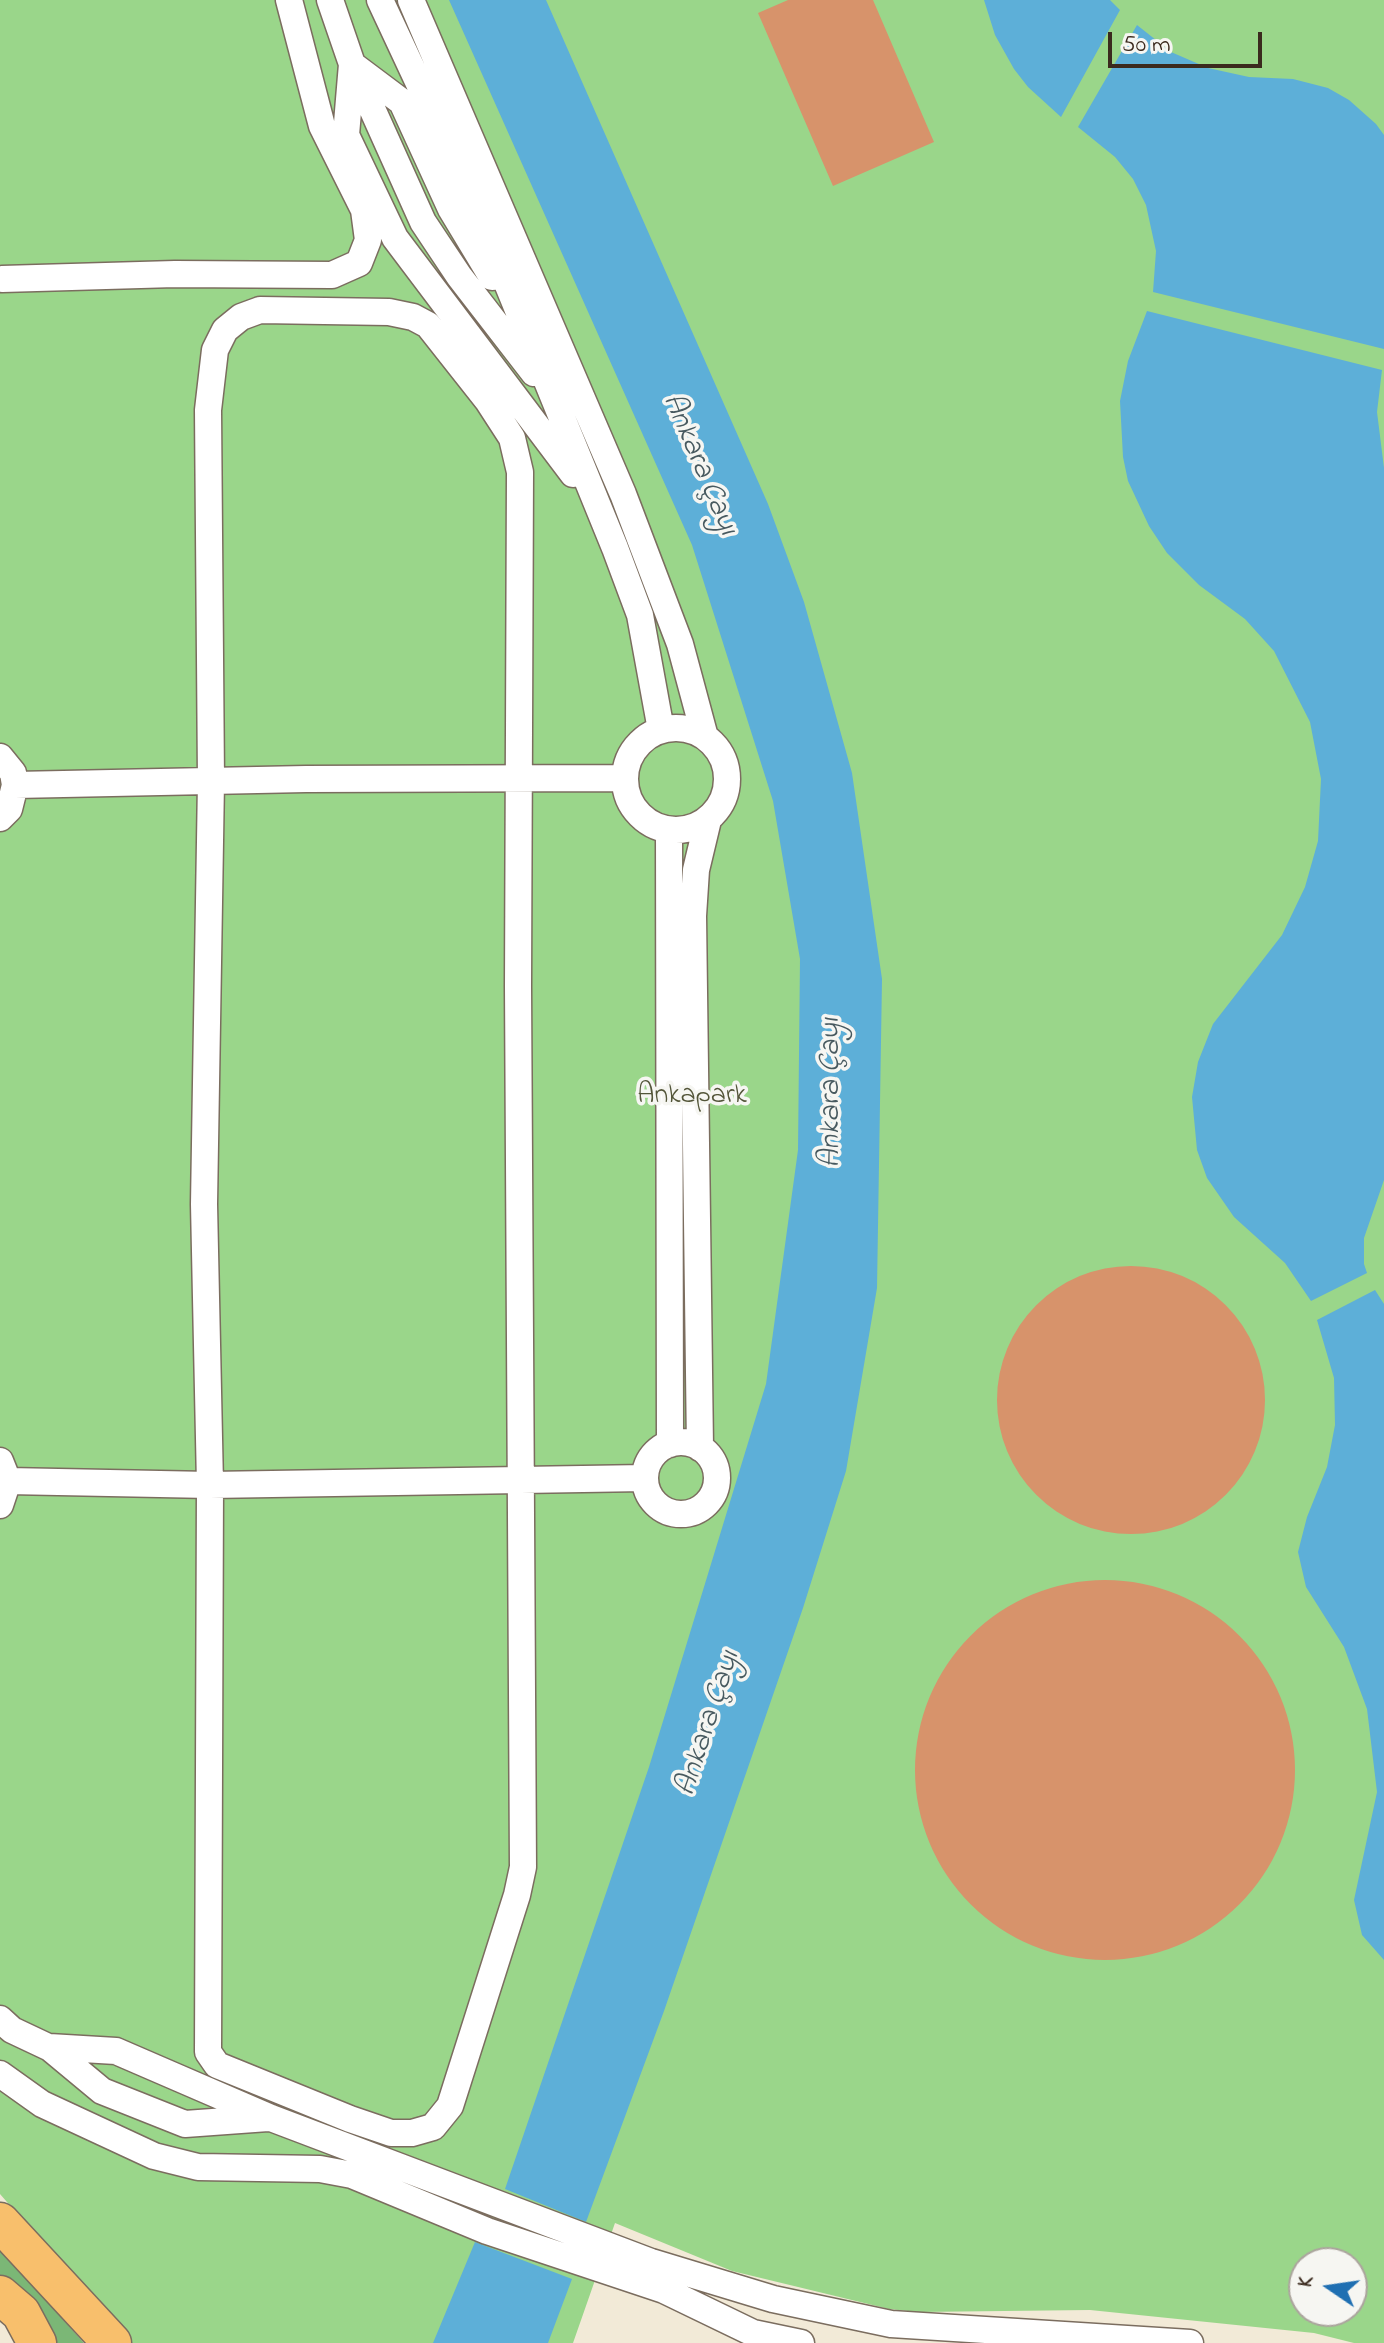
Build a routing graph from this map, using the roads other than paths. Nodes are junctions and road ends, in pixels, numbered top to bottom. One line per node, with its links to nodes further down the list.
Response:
1 (289, 0): 8 (lane)
2 (330, 0): 5 (lane)
3 (380, 0): 9 (lane)
4 (411, 0): 15 (lane)
5 (352, 64): 6 (lane); 7 (lane); 11 (lane)
6 (377, 83): 9 (lane); 10 (lane)
7 (349, 97): 12 (lane); 13 (lane)
8 (1, 280)
9 (520, 315): 10 (lane)
10 (537, 356): 11 (lane)
11 (552, 396): 12 (lane)
12 (576, 455): 13 (lane)
13 (598, 507): 14 (lane)
14 (661, 730): 15 (lane); 18 (lane)
15 (705, 737): 22 (lane)
16 (0, 757): 20 (lane)
17 (519, 778): 18 (lane); 19 (lane); 19 (lane); 28 (lane)
18 (624, 778): 23 (lane)
19 (211, 781): 20 (lane); 29 (lane)
20 (15, 785): 21 (lane)
21 (0, 818)
22 (708, 820): 23 (lane); 25 (lane)
23 (669, 830): 24 (lane)
24 (670, 1444): 25 (lane); 27 (lane)
25 (700, 1448): 27 (lane)
26 (2, 1474): 29 (lane)
27 (645, 1478): 28 (lane)
28 (523, 1480): 29 (lane); 29 (lane)
29 (210, 1485)
30 (0, 2019): 31 (lane)
31 (49, 2047): 33 (lane); 33 (lane)
32 (0, 2074): 35 (lane)
33 (271, 2118): 41 (lane)
34 (0, 2222): 38 (highway)
35 (664, 2290): 39 (lane); 40 (lane)
36 (0, 2295): 37 (highway)
37 (37, 2343)
38 (112, 2343)
39 (801, 2343)
40 (933, 2343)
41 (1190, 2343)

